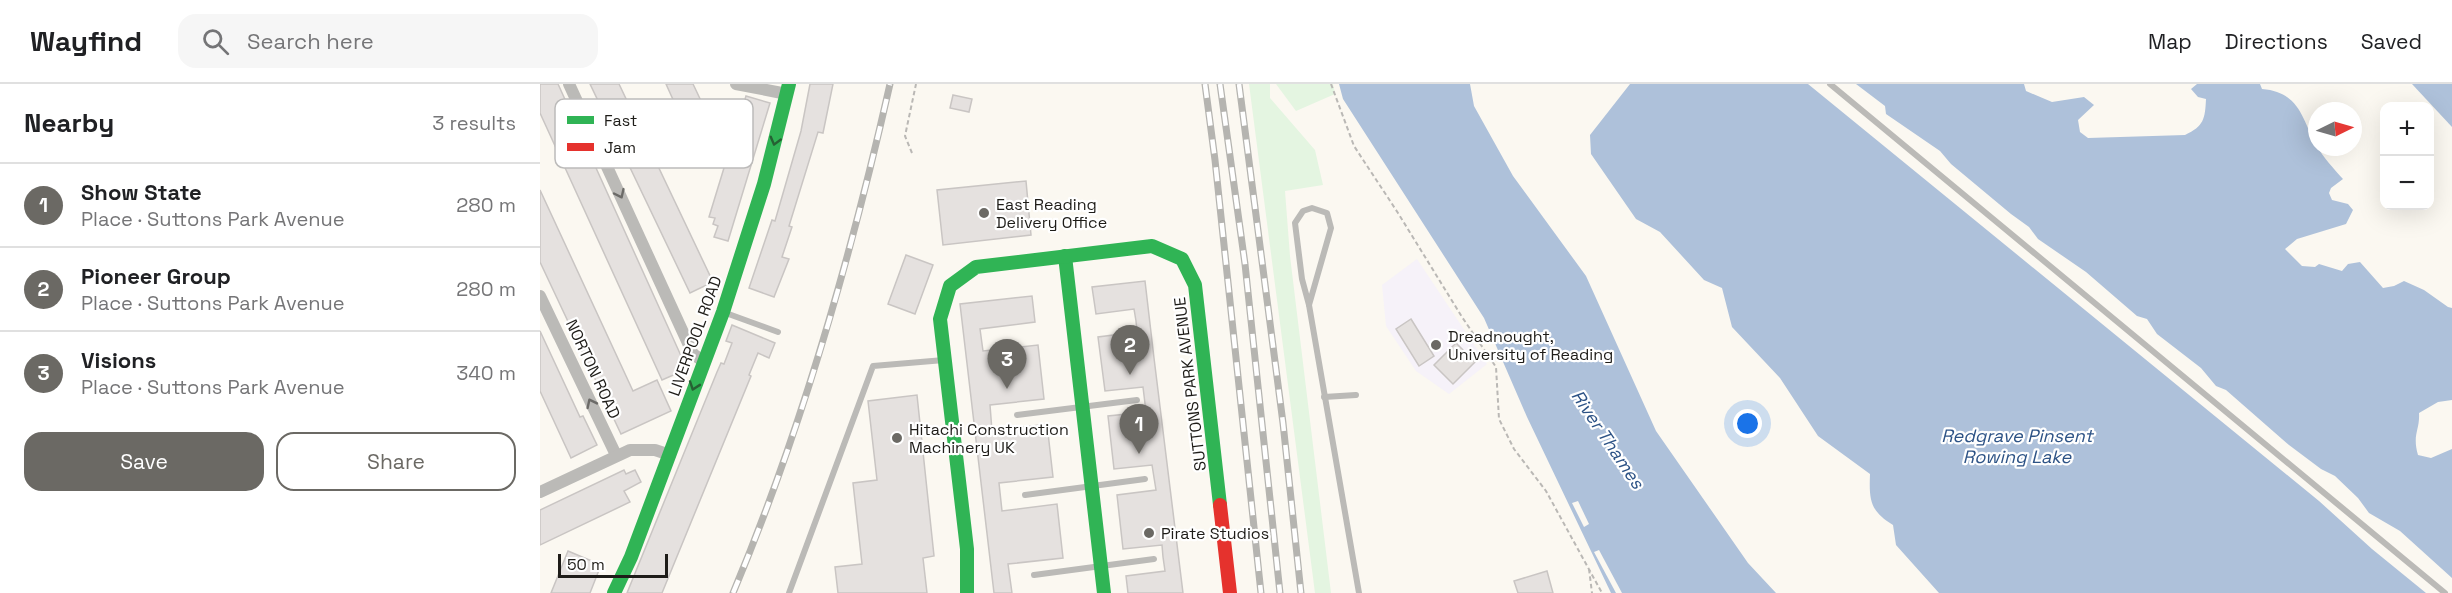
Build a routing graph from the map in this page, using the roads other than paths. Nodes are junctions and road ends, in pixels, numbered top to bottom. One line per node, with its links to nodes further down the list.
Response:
1 (569, 84): 5 (street, one-way to 5)
2 (736, 84): 4 (street)
3 (1830, 84): 34 (lane)
4 (788, 89): 10 (street, LIVERPOOL ROAD, one-way to 10)
5 (576, 99)
6 (608, 168): 13 (street, one-way to 13)
7 (1065, 256): 12 (street, SUTTONS PARK AVENUE); 17 (street); 32 (street, SUTTONS PARK AVENUE)
8 (540, 296): 19 (street, NORTON ROAD, one-way to 8)
9 (1309, 305): 9 (lane); 15 (lane)
10 (723, 312): 11 (lane); 13 (street, LIVERPOOL ROAD)
11 (778, 332)
12 (945, 360): 29 (lane); 30 (street, SUTTONS PARK AVENUE)
13 (703, 361): 20 (street, LIVERPOOL ROAD, one-way to 20)
14 (1356, 395): 15 (lane)
15 (1324, 397): 33 (lane)
16 (1137, 400): 17 (lane)
17 (1083, 408): 18 (lane); 22 (street)
18 (1017, 415)
19 (616, 455): 20 (street); 23 (street)
20 (670, 455): 28 (street, LIVERPOOL ROAD)
21 (1145, 480): 22 (lane)
22 (1092, 487): 24 (lane); 26 (street)
23 (540, 492)
24 (1025, 495)
25 (1154, 559): 26 (lane)
26 (1101, 566): 27 (lane); 31 (street)
27 (1034, 575)
28 (614, 593)
29 (789, 593)
30 (967, 593)
31 (1104, 593)
32 (1230, 593)
33 (1359, 593)
34 (2445, 593)

